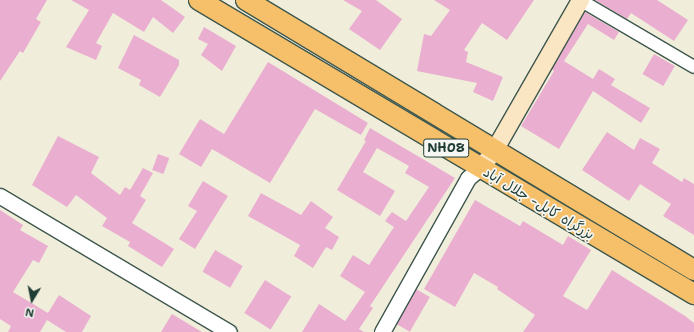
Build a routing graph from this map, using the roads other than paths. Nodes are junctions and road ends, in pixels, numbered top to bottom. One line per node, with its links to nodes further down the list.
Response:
1 (199, 0): 6 (highway, بزرگراه کابل- جلال آباد / NH08)
2 (246, 0): 5 (highway, بزرگراه کابل- جلال آباد / NH08)
3 (580, 0): 4 (street); 5 (main road)
4 (694, 67)
5 (494, 150): 6 (main road); 8 (highway, بزرگراه کابل- جلال آباد / NH08)
6 (480, 168): 9 (highway, بزرگراه کابل- جلال آباد / NH08); 11 (street)
7 (0, 196): 10 (street)
8 (694, 270)
9 (694, 294)
10 (229, 332)
11 (382, 332)

